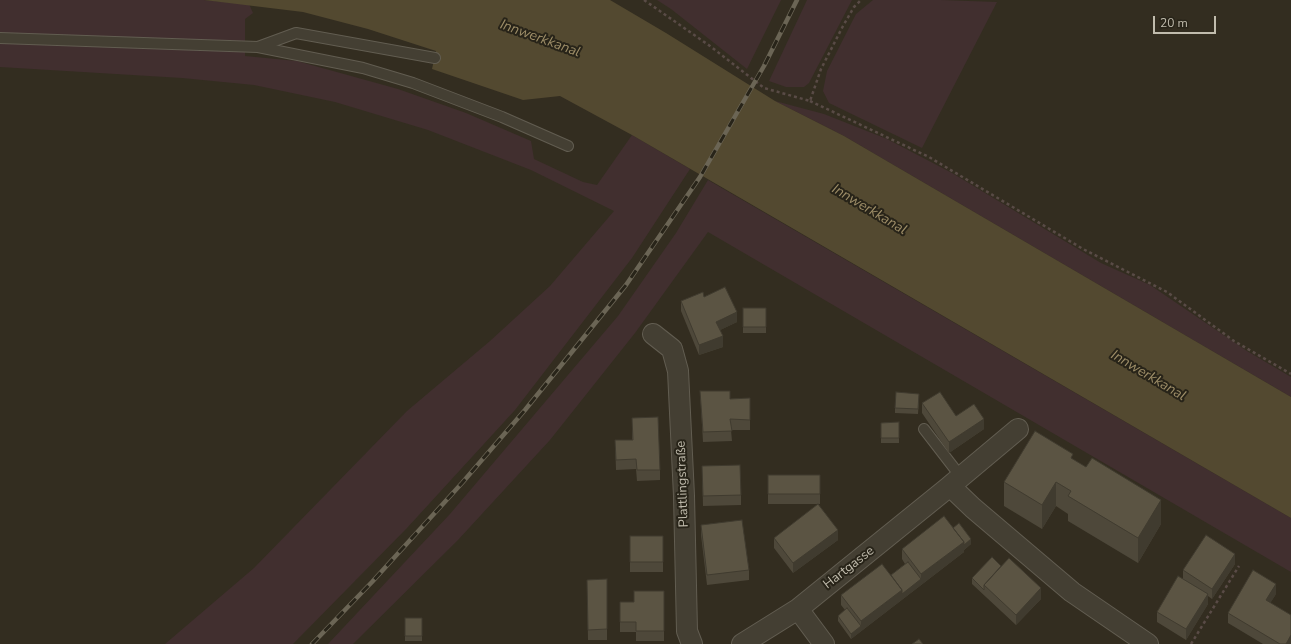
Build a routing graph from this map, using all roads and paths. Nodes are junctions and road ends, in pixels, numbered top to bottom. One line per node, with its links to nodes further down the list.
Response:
1 (644, 0): 6 (path)
2 (861, 0): 6 (path)
3 (0, 38): 4 (lane)
4 (258, 47): 5 (lane); 7 (lane)
5 (435, 58)
6 (810, 101): 9 (path)
7 (568, 146)
8 (653, 334): 15 (street, Plattlingstraße)
9 (1291, 374)
10 (924, 429): 12 (lane)
11 (1018, 429): 12 (street, Hartgasse)
12 (956, 481): 14 (street, Hartgasse); 18 (street)
13 (1239, 566): 19 (path)
14 (798, 609): 16 (street, Hartgasse); 17 (street)
15 (692, 644)
16 (742, 644)
17 (824, 644)
18 (1148, 644)
19 (1191, 644)

